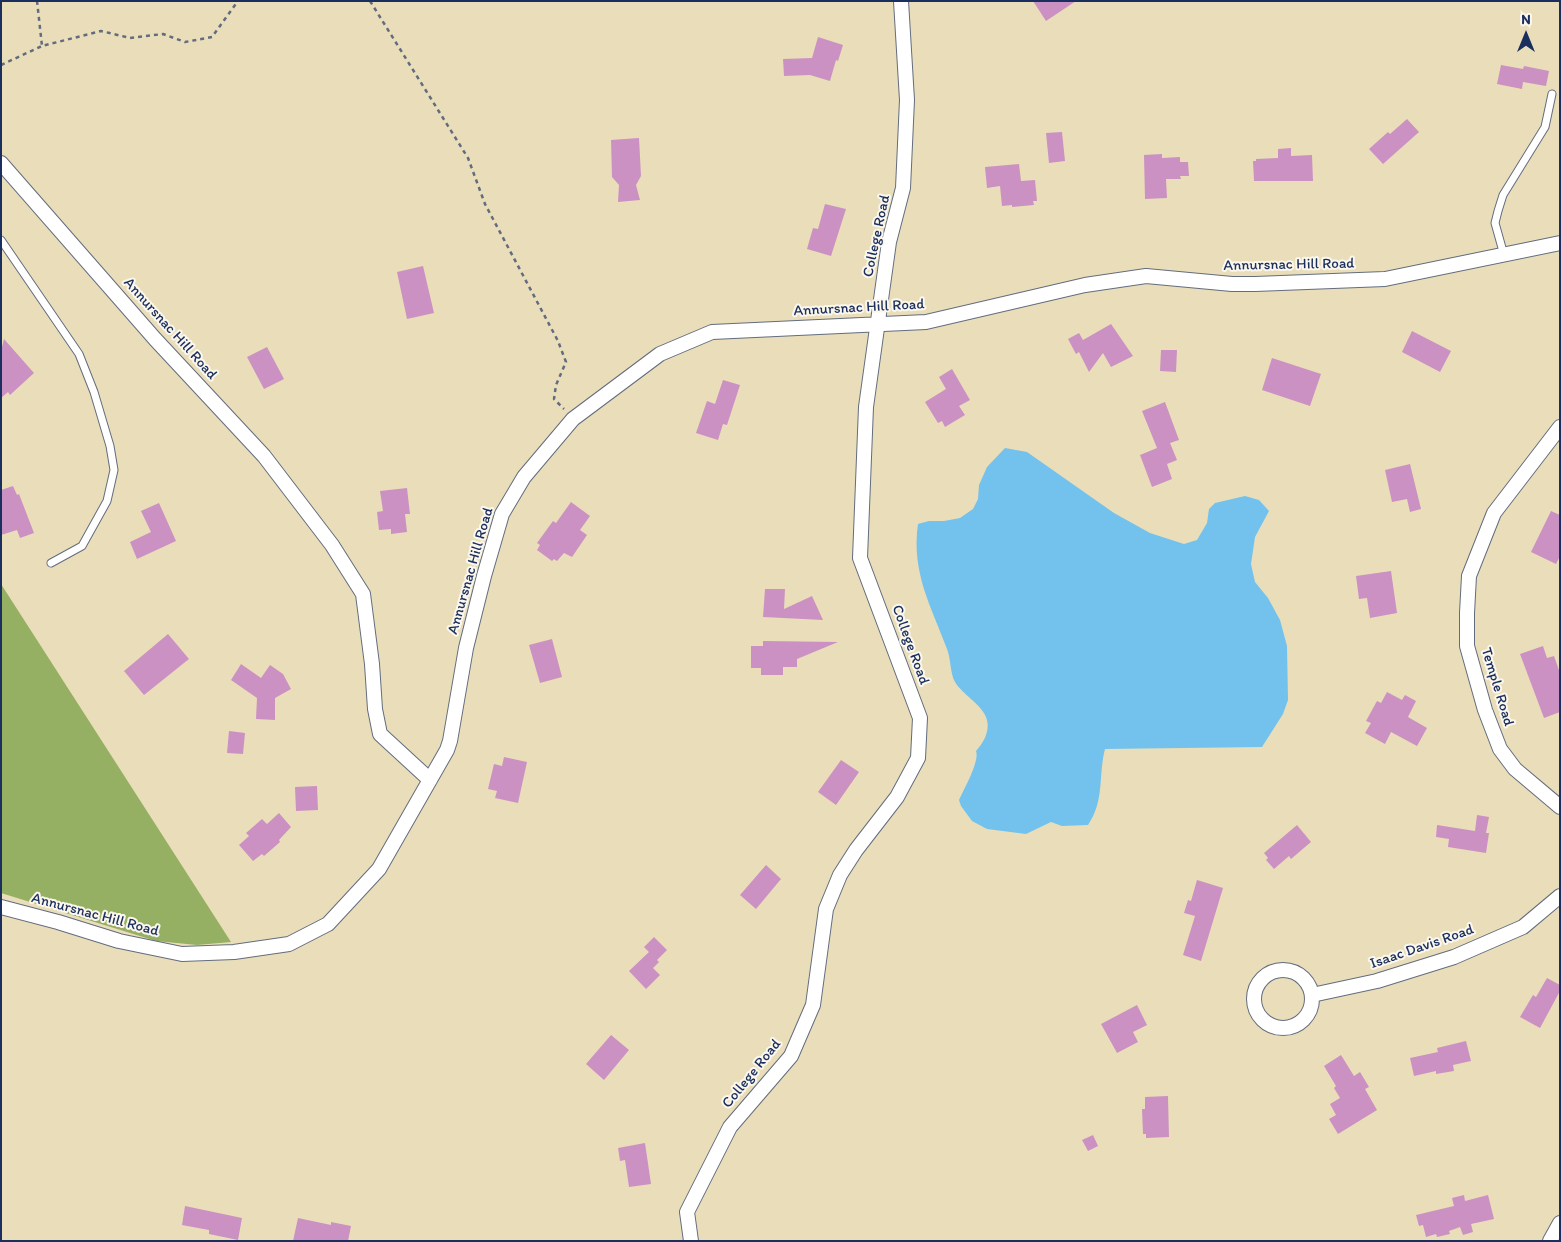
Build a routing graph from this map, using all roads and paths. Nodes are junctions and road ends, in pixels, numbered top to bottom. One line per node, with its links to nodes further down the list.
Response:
1 (37, 1): 5 (path)
2 (238, 1): 5 (path)
3 (370, 1): 13 (path)
4 (901, 1): 12 (street, College Road)
5 (42, 46): 6 (path)
6 (1, 65)
7 (1552, 94): 11 (lane)
8 (1, 163): 16 (street, Annursnac Hill Road)
9 (1, 240): 15 (lane)
10 (1560, 243): 11 (street, Annursnac Hill Road)
11 (1504, 255): 12 (street, Annursnac Hill Road)
12 (878, 325): 13 (street, Annursnac Hill Road); 22 (street, College Road)
13 (573, 419): 16 (street, Annursnac Hill Road)
14 (1560, 426): 17 (street, Temple Road)
15 (51, 563)
16 (430, 780): 19 (street, Annursnac Hill Road)
17 (1560, 807)
18 (1560, 896): 20 (street, Isaac Davis Road)
19 (1, 906)
20 (1312, 995): 20 (street)
21 (1560, 1223): 23 (street)
22 (691, 1241)
23 (1550, 1241)

